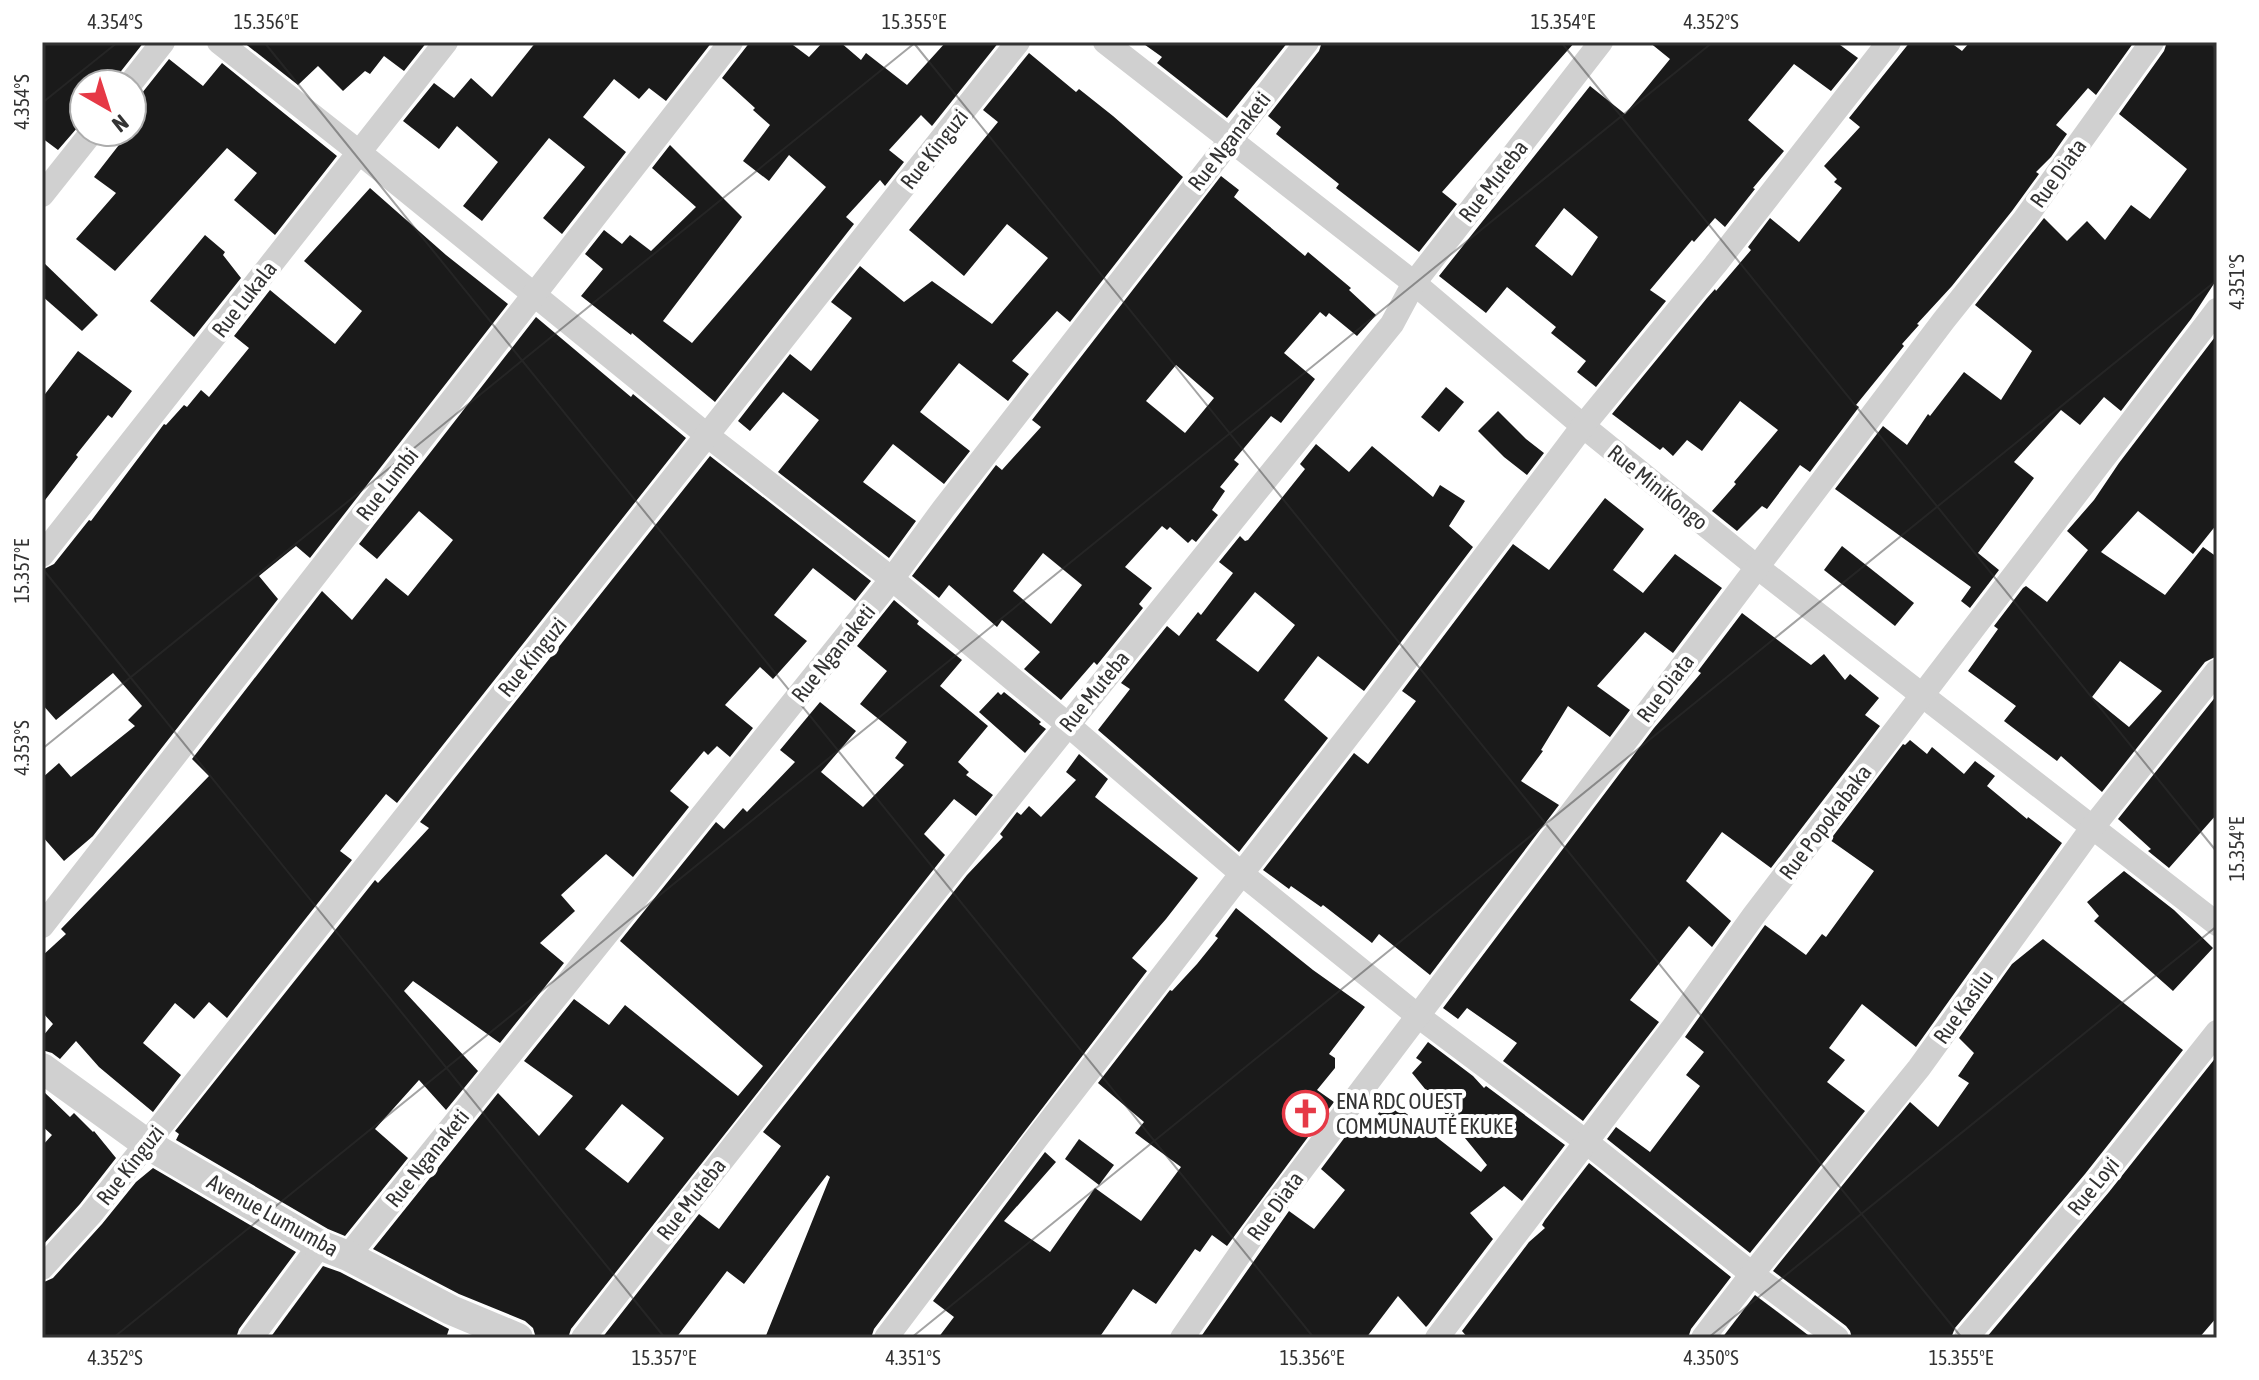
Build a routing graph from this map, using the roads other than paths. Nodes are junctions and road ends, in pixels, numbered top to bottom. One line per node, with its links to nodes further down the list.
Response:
1 (163, 42): 11 (street)
2 (219, 42): 14 (street)
3 (446, 42): 14 (street, Rue Lukala)
4 (731, 42): 17 (street, Rue Lumbi)
5 (1018, 42): 20 (street, Rue Kinguzi)
6 (1105, 42): 12 (street, Rue MiniKongo)
7 (1307, 42): 12 (street, Rue Nganaketi)
8 (1601, 42): 16 (street, Rue Muteba)
9 (1889, 42): 19 (street)
10 (2152, 42): 22 (street, Rue Diata)
11 (143, 68)
12 (1229, 140): 16 (street, Rue MiniKongo); 23 (street, Rue Nganaketi)
13 (79, 148): 15 (street)
14 (360, 153): 17 (street); 21 (street, Rue Lukala)
15 (42, 195)
16 (1414, 283): 19 (street, Rue MiniKongo); 26 (street, Rue Muteba)
17 (533, 296): 20 (street); 30 (street, Rue Lumbi)
18 (2217, 310): 25 (street, Rue Popokabaka)
19 (1583, 426): 22 (street, Rue MiniKongo); 28 (street)
20 (708, 436): 23 (street); 35 (street, Rue Kinguzi)
21 (42, 555)
22 (1757, 567): 25 (street, Rue MiniKongo); 31 (street, Rue Diata)
23 (892, 579): 26 (street); 36 (street, Rue Nganaketi)
24 (2217, 671): 27 (street, Rue Kasilu)
25 (1922, 694): 27 (street, Rue MiniKongo); 34 (street, Rue Popokabaka)
26 (1067, 724): 28 (street); 41 (street, Rue Muteba)
27 (2092, 828): 29 (street, Rue MiniKongo); 38 (street, Rue Kasilu)
28 (1242, 874): 31 (street); 42 (street)
29 (2217, 924)
30 (42, 926)
31 (1418, 1016): 34 (street); 43 (street, Rue Diata)
32 (2217, 1032): 47 (street, Rue Loyi)
33 (42, 1068): 35 (street, Avenue Lumumba)
34 (1585, 1141): 38 (street); 44 (street, Rue Popokabaka)
35 (147, 1144): 36 (street, Avenue Lumumba); 37 (street, Rue Kinguzi)
36 (334, 1250): 39 (street, Rue Nganaketi); 40 (street, Avenue Lumumba)
37 (42, 1268)
38 (1752, 1274): 45 (street, Rue Kasilu); 46 (street)
39 (251, 1338)
40 (518, 1338)
41 (583, 1338)
42 (886, 1338)
43 (1182, 1338)
44 (1437, 1338)
45 (1703, 1338)
46 (1837, 1338)
47 (1966, 1338)

